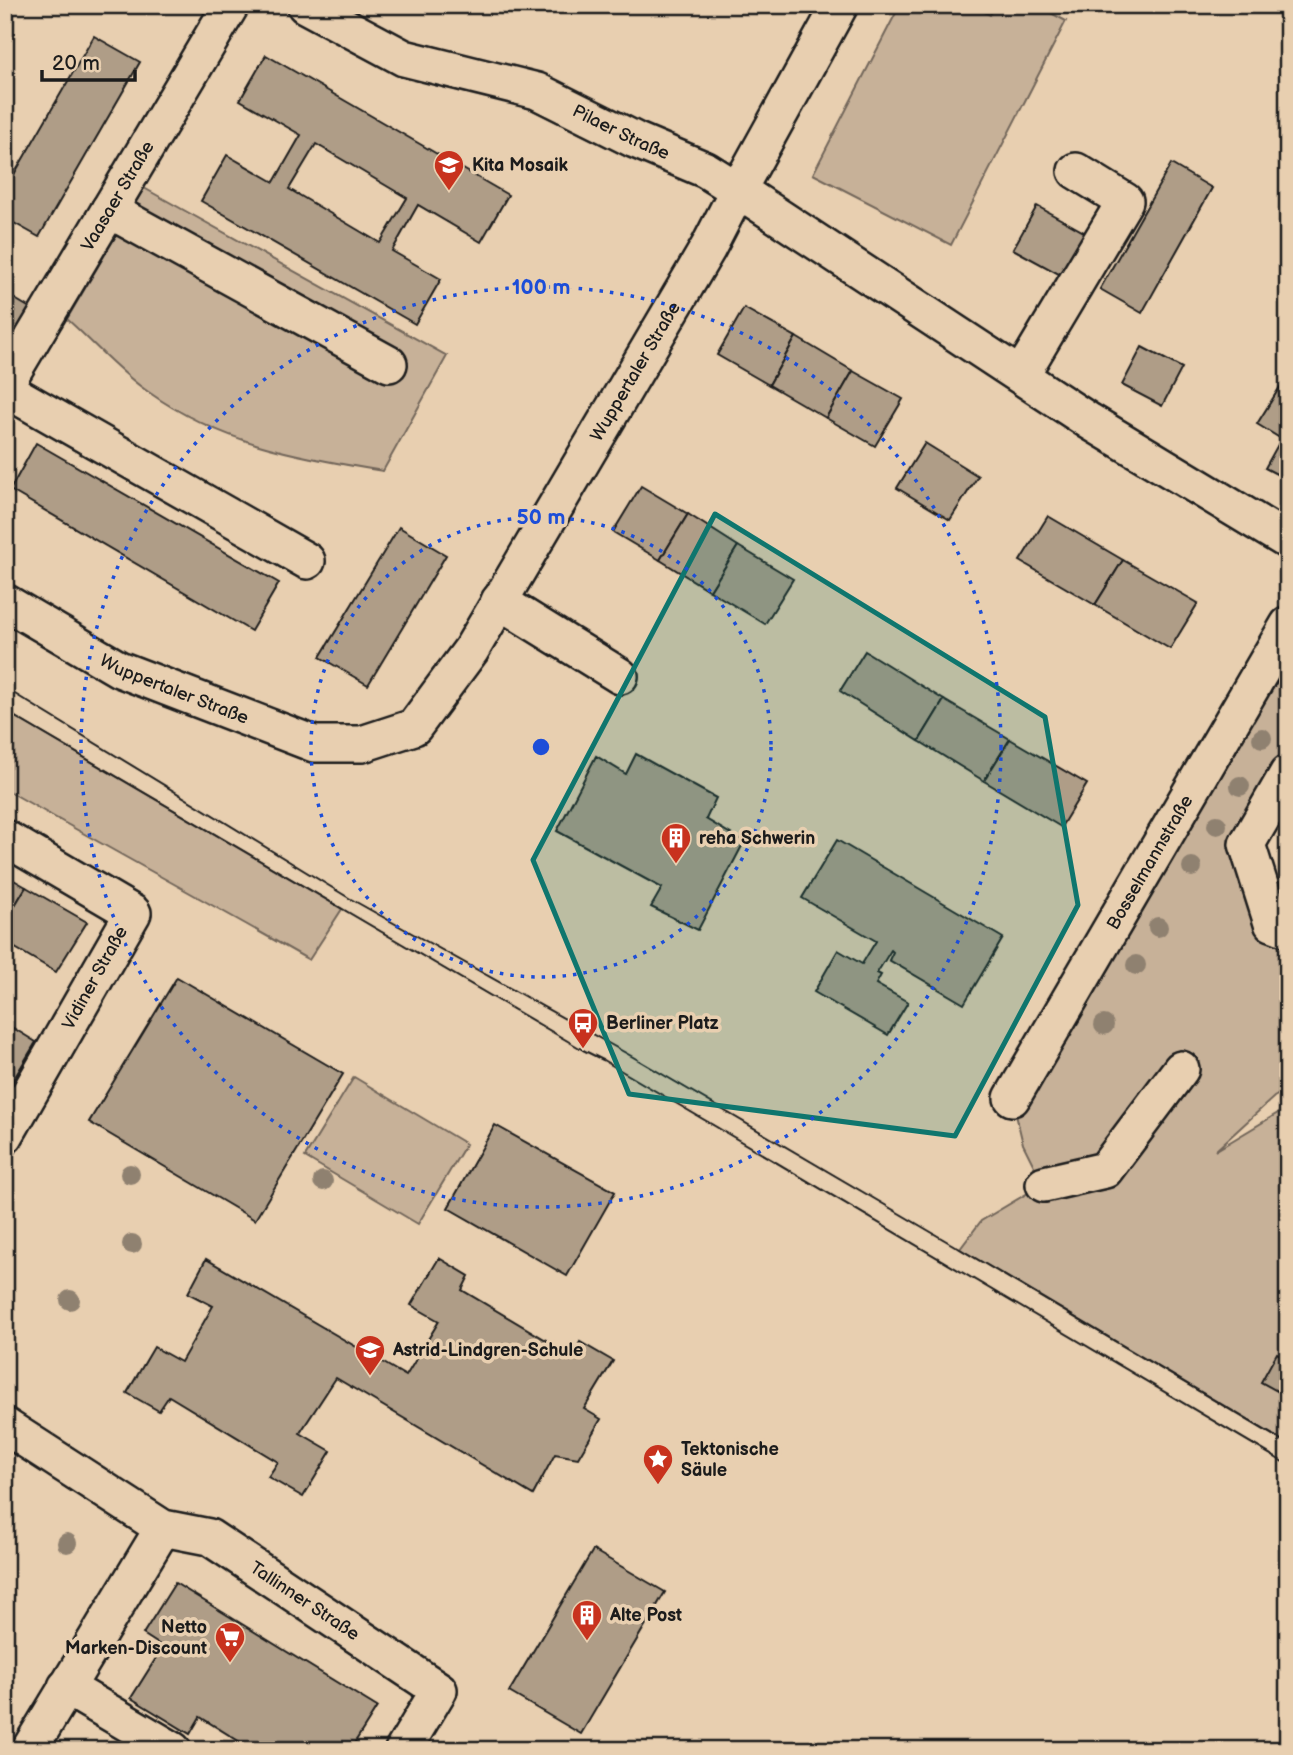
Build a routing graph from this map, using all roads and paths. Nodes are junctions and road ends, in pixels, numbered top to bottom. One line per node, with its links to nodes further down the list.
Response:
1 (231, 5): 6 (street, Vaasaer Straße)
2 (305, 5): 5 (street, Pilaer Straße)
3 (840, 5): 5 (street)
4 (1076, 171): 8 (street)
5 (738, 190): 8 (street); 12 (street, Wuppertaler Straße)
6 (109, 210): 7 (street); 9 (street, Vaasaer Straße)
7 (389, 364)
8 (1021, 375): 10 (street)
9 (5, 387): 11 (street, Vaasaer Straße)
10 (1288, 541)
11 (307, 561)
12 (499, 601): 13 (street, Wuppertaler Straße); 15 (street)
13 (5, 602)
14 (1288, 625): 20 (street, Bosselmannstraße)
15 (620, 676)
16 (1288, 773): 18 (street)
17 (5, 838): 21 (street, Vidiner Straße)
18 (1288, 929)
19 (1181, 1069): 22 (street)
20 (1012, 1098)
21 (5, 1136)
22 (1044, 1184)
23 (5, 1426): 24 (street, Tallinner Straße)
24 (163, 1528): 25 (street); 28 (street, Tallinner Straße)
25 (65, 1687): 26 (street); 27 (street)
26 (29, 1750)
27 (173, 1750)
28 (404, 1750)

